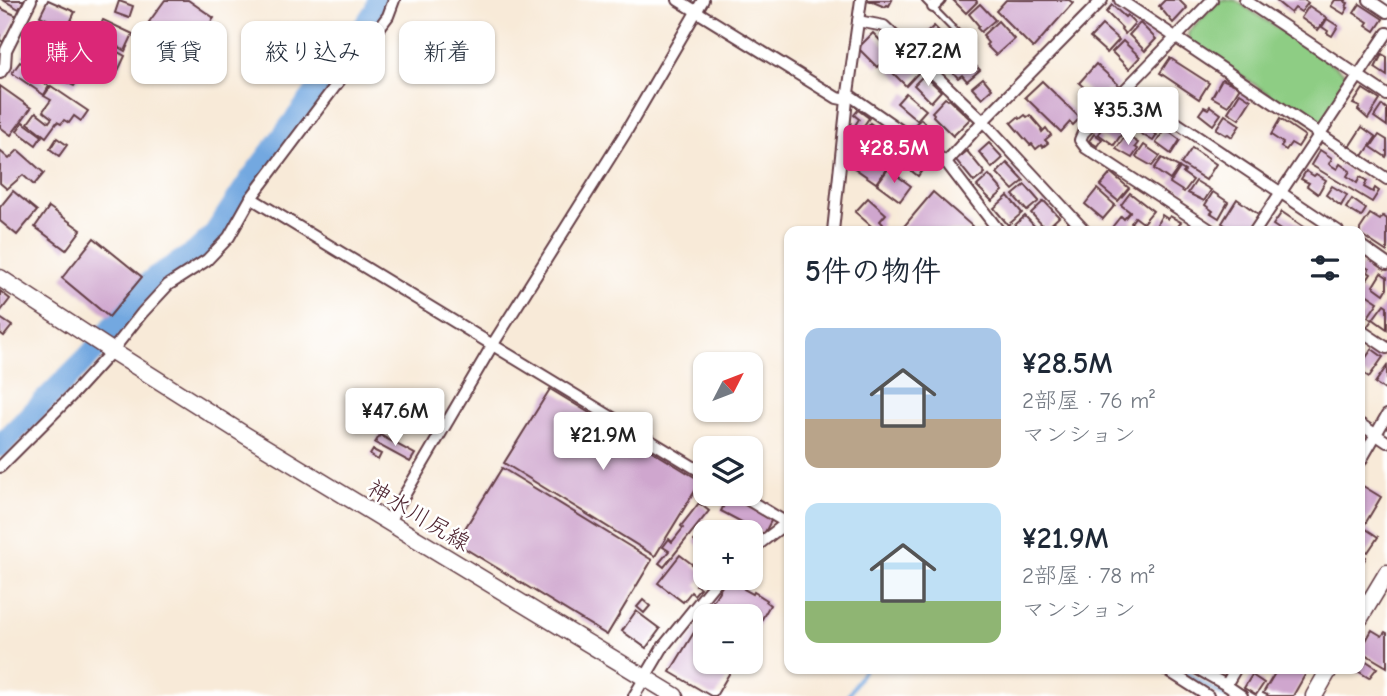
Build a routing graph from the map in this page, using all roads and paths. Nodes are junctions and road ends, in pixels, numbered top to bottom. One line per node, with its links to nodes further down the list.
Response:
1 (31, 0): 18 (street)
2 (394, 0): 29 (street)
3 (678, 0): 12 (street)
4 (703, 0): 12 (street)
5 (861, 0): 14 (street)
6 (1102, 0): 24 (street)
7 (1120, 0): 16 (street)
8 (1212, 0): 16 (street)
9 (1245, 0): 20 (street)
10 (1369, 0): 13 (street)
11 (933, 2): 17 (lane)
12 (696, 11): 23 (street); 40 (street)
13 (1387, 12)
14 (858, 20): 23 (street); 24 (street)
15 (1387, 33): 20 (street)
16 (1175, 38): 21 (street); 25 (street)
17 (969, 46)
18 (3, 48): 19 (street)
19 (0, 73)
20 (1359, 76): 22 (street); 25 (street)
21 (1126, 89): 28 (street); 33 (street)
22 (1387, 95)
23 (847, 97): 26 (street); 30 (street)
24 (983, 121): 26 (street); 32 (street)
25 (1319, 135): 27 (street); 28 (street)
26 (946, 162): 31 (street)
27 (1387, 180)
28 (1281, 193): 34 (street); 35 (street)
29 (251, 198): 40 (street); 42 (street)
30 (834, 226)
31 (995, 226)
32 (1080, 226)
33 (1205, 226)
34 (1258, 226)
35 (1330, 226)
36 (1365, 249): 37 (street)
37 (1387, 264)
38 (0, 278): 42 (main road, 神水川尻線)
39 (1365, 333): 41 (street)
40 (493, 344): 49 (street); 52 (street)
41 (1387, 348)
42 (110, 350): 48 (street); 52 (main road, 神水川尻線)
43 (1387, 415): 45 (street)
44 (1365, 427): 45 (street)
45 (1376, 435): 46 (street); 47 (street)
46 (1387, 442)
47 (1365, 454)
48 (0, 467)
49 (693, 467)
50 (759, 506): 51 (street)
51 (784, 520)
52 (388, 523): 62 (main road, 神水川尻線)
53 (784, 525): 54 (street)
54 (763, 541)
55 (1387, 573): 57 (main road)
56 (709, 590): 62 (street)
57 (1365, 610)
58 (1173, 674): 66 (street)
59 (1207, 674): 63 (street)
60 (1232, 674): 63 (street)
61 (1327, 674): 68 (main road)
62 (645, 678): 64 (street); 65 (main road, 神水川尻線)
63 (1226, 685): 67 (street)
64 (634, 696)
65 (675, 696)
66 (1208, 696)
67 (1242, 696)
68 (1314, 696)

